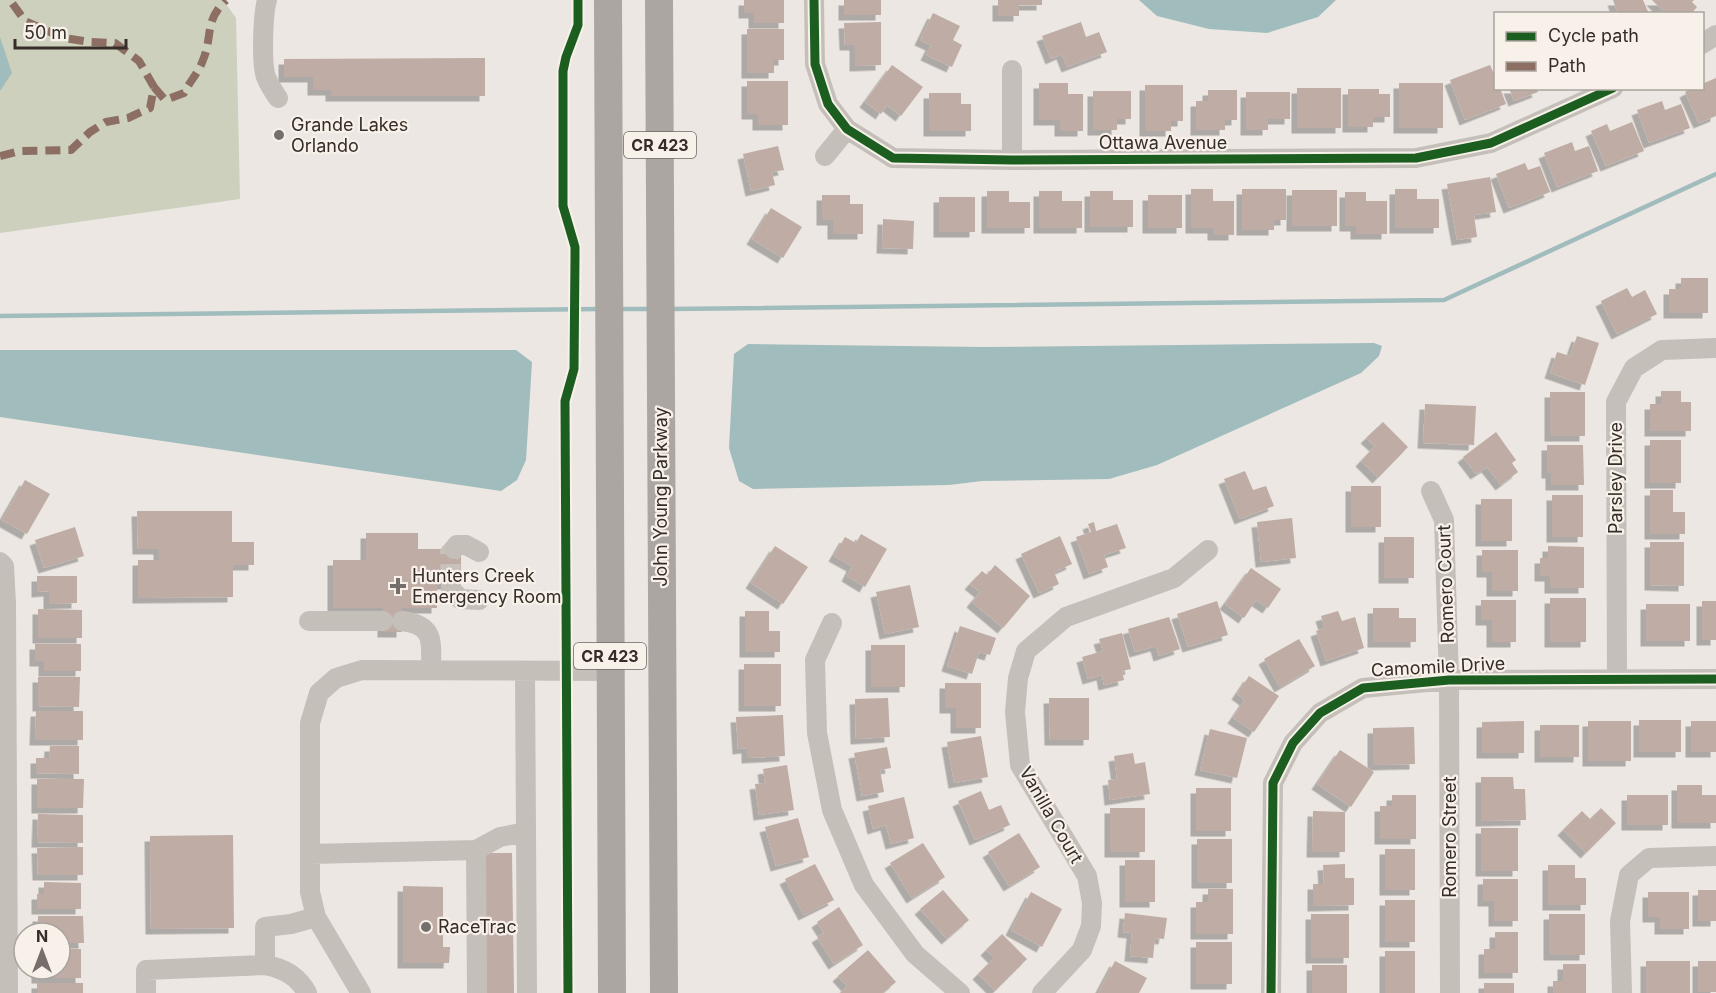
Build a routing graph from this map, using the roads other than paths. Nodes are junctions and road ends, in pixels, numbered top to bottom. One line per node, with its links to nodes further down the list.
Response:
1 (267, 0): 7 (street)
2 (608, 0): 23 (highway, CR 423)
3 (659, 0): 40 (highway, John Young Parkway / CR 423)
4 (814, 0): 8 (street, Ottawa Avenue)
5 (1012, 70): 10 (street)
6 (1609, 90): 10 (street, Ottawa Avenue)
7 (278, 98)
8 (847, 129): 9 (street); 10 (street, Ottawa Avenue)
9 (825, 156)
10 (1012, 160)
11 (1716, 348): 24 (street, Parsley Drive)
12 (1431, 491): 26 (street, Romero Court)
13 (454, 549): 15 (street)
14 (1208, 550): 42 (street, Vanilla Court)
15 (479, 552)
16 (0, 562): 33 (street)
17 (451, 584): 18 (street)
18 (478, 600)
19 (309, 621): 21 (street)
20 (832, 623): 41 (street)
21 (431, 670): 22 (street); 29 (street)
22 (525, 671): 23 (street); 27 (street)
23 (610, 671): 39 (highway, CR 423)
24 (1617, 679): 25 (street, Camomile Drive); 26 (street, Camomile Drive)
25 (1716, 679)
26 (1449, 680): 43 (street, Camomile Drive); 44 (street, Romero Street)
27 (526, 832): 28 (street); 38 (street)
28 (476, 850): 29 (street); 37 (street)
29 (310, 854): 31 (street)
30 (1716, 856): 45 (street)
31 (316, 917): 32 (street); 36 (street)
32 (265, 965): 34 (street); 35 (street)
33 (8, 993)
34 (146, 993)
35 (307, 993)
36 (362, 993)
37 (477, 993)
38 (527, 993)
39 (612, 993)
40 (664, 993)
41 (960, 993)
42 (1042, 993)
43 (1271, 993)
44 (1450, 993)
45 (1622, 993)

